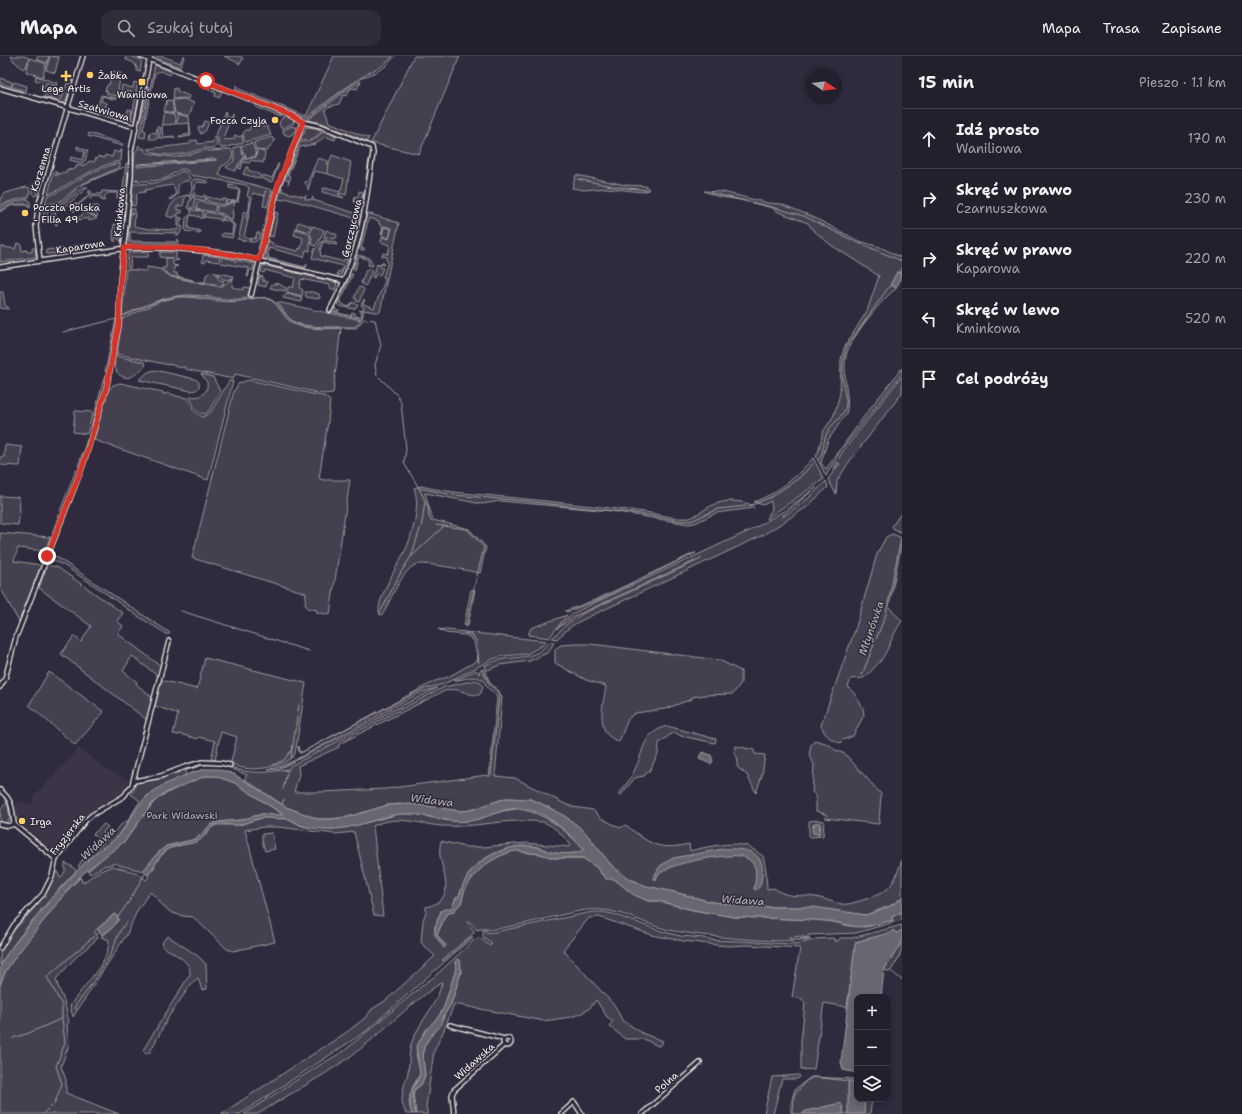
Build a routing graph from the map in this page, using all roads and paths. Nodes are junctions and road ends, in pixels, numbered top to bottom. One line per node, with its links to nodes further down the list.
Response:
1 (83, 56): 5 (street, Korzenna)
2 (141, 56): 3 (street)
3 (150, 58): 6 (street); 7 (street, Kminkowa)
4 (0, 88): 5 (street, Szałwiowa)
5 (68, 108): 7 (street, Szałwiowa); 10 (street, Korzenna)
6 (303, 122): 9 (street); 12 (street, Gorczycowa)
7 (135, 127): 8 (street, Kminkowa)
8 (124, 248): 9 (street, Kaparowa); 10 (street, Kaparowa); 16 (street, Kminkowa)
9 (259, 260): 12 (street, Kaparowa); 13 (street)
10 (40, 261): 11 (street, Kaparowa)
11 (0, 267)
12 (344, 280): 14 (street, Gorczycowa)
13 (251, 295)
14 (330, 310)
15 (170, 641): 18 (street, Fryzjerska)
16 (0, 687)
17 (230, 765): 18 (street)
18 (134, 781): 22 (street, Fryzjerska)
19 (0, 790): 21 (street)
20 (0, 824): 21 (street)
21 (14, 824): 22 (street)
22 (56, 859): 23 (street, Fryzjerska)
23 (0, 948)
24 (450, 1025): 25 (street)
25 (504, 1039): 26 (street); 26 (street)
26 (504, 1045): 28 (street, Widawska)
27 (700, 1063): 31 (street, Polna)
28 (454, 1114)
29 (561, 1114): 30 (street)
30 (582, 1114)
31 (642, 1114)

